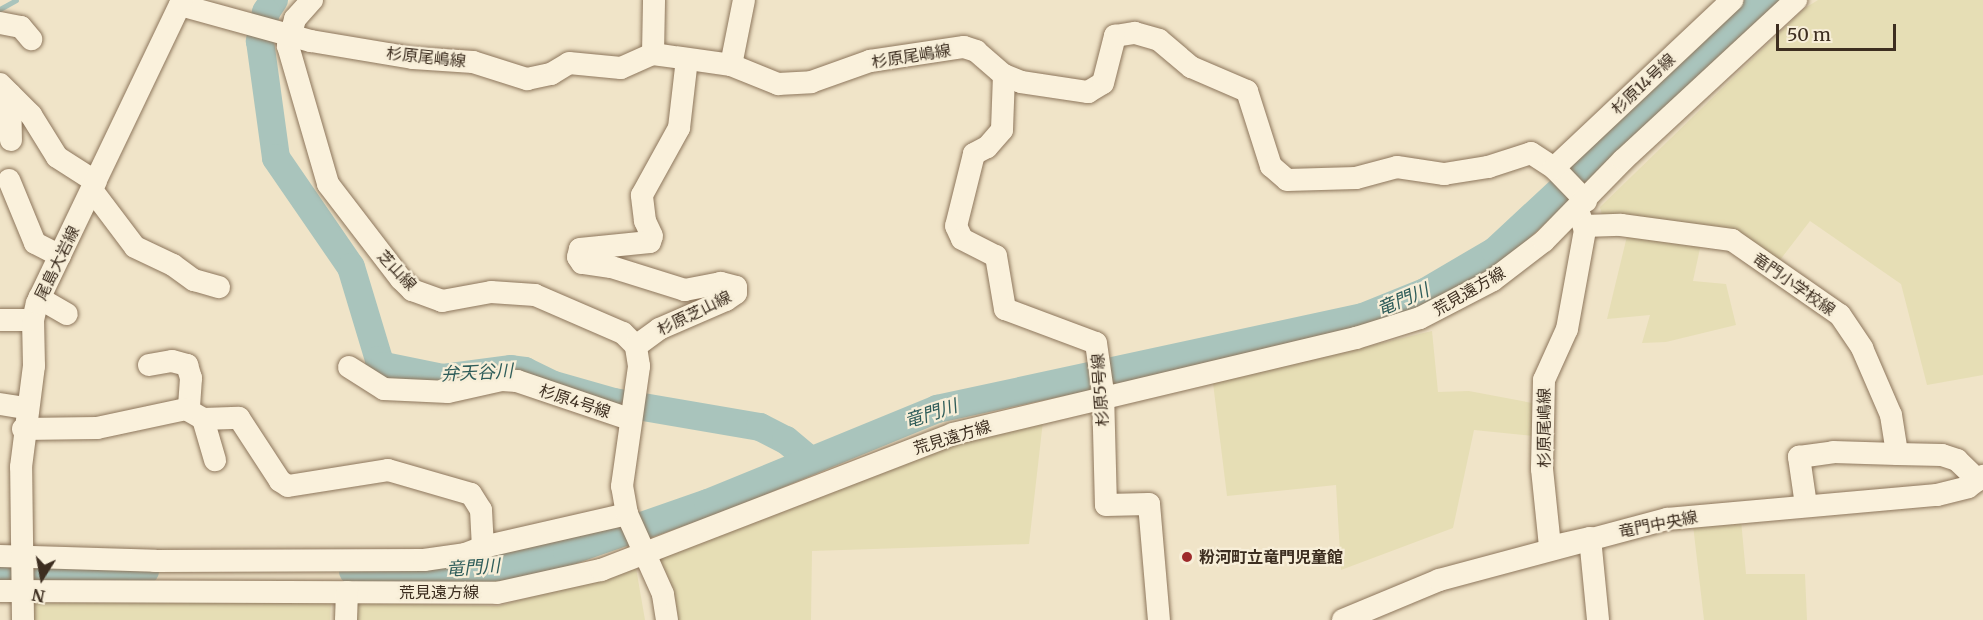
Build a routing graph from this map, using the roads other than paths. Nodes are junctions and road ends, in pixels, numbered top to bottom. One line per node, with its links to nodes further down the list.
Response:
1 (312, 0): 8 (street)
2 (654, 0): 10 (street)
3 (744, 0): 12 (street)
4 (1732, 0): 16 (street, 杉原14号線)
5 (1796, 0): 19 (street, 荒見遠方線)
6 (181, 2): 8 (street, 杉原尾嶋線); 18 (street, 尾島大岩線)
7 (0, 23): 9 (street)
8 (275, 31): 10 (street, 杉原尾嶋線); 26 (street, 芝山線)
9 (31, 39)
10 (653, 54): 11 (street, 杉原尾嶋線)
11 (687, 59): 12 (street, 杉原尾嶋線); 26 (street, 杉原芝山線)
12 (731, 65): 13 (street, 杉原尾嶋線)
13 (1004, 75): 16 (street, 杉原尾嶋線); 29 (street, 杉原5号線)
14 (5, 89): 15 (street); 18 (street)
15 (11, 140)
16 (1555, 169): 19 (street, 杉原尾嶋線)
17 (9, 180): 20 (street)
18 (94, 186): 20 (street, 尾島大岩線); 21 (street)
19 (1582, 208): 29 (street, 荒見遠方線); 34 (street, 竜門小学校線); 41 (street, 杉原尾嶋線)
20 (60, 256): 22 (street, 尾島大岩線)
21 (219, 287)
22 (39, 298): 23 (street); 24 (street, 尾島大岩線)
23 (67, 314)
24 (17, 320): 25 (street); 33 (street, 尾島大岩線)
25 (0, 335)
26 (636, 346): 31 (street)
27 (148, 365): 32 (street)
28 (350, 367): 31 (street, 杉原4号線)
29 (1103, 394): 42 (street, 荒見遠方線); 49 (street, 杉原5号線)
30 (0, 404): 33 (street)
31 (631, 411): 38 (street)
32 (196, 414): 33 (street); 35 (street); 40 (street)
33 (25, 419): 43 (street, 尾島大岩線)
34 (1897, 454): 36 (street); 37 (street)
35 (215, 460)
36 (1981, 478): 37 (street, 竜門中央線)
37 (1806, 505): 39 (street, 竜門中央線)
38 (628, 515): 40 (street); 42 (street)
39 (1590, 538): 41 (street, 竜門中央線); 51 (street)
40 (483, 547): 43 (street)
41 (1550, 547): 50 (street)
42 (643, 548): 45 (street, 荒見遠方線); 48 (street)
43 (15, 557): 44 (street, 尾島大岩線)
44 (14, 589): 45 (street, 荒見遠方線); 46 (street, 尾島大岩線)
45 (347, 592): 47 (street)
46 (23, 620)
47 (346, 620)
48 (667, 620)
49 (1159, 620)
50 (1343, 620)
51 (1598, 620)

